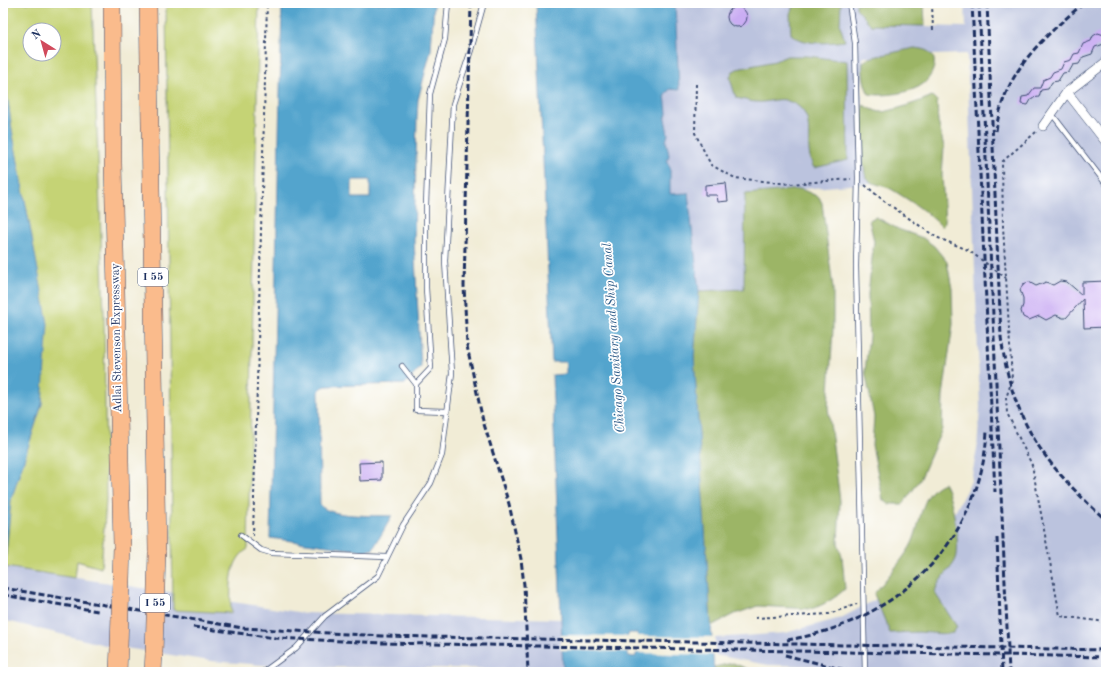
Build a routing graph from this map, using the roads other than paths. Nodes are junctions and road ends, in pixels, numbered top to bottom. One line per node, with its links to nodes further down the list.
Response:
1 (112, 3): 17 (highway, Adlai Stevenson Expressway, bridge)
2 (148, 3): 18 (highway, I 55, bridge)
3 (448, 3): 13 (lane)
4 (484, 3): 14 (lane)
5 (849, 3): 20 (lane)
6 (1106, 62): 7 (street)
7 (1067, 92): 8 (street); 10 (street)
8 (1052, 114): 9 (street); 11 (lane)
9 (1043, 126)
10 (1106, 142)
11 (1106, 184)
12 (402, 366): 13 (lane)
13 (416, 384): 14 (lane)
14 (447, 411): 16 (lane)
15 (241, 535): 16 (lane)
16 (388, 557): 19 (lane)
17 (118, 672)
18 (153, 672)
19 (263, 672)
20 (865, 672)

